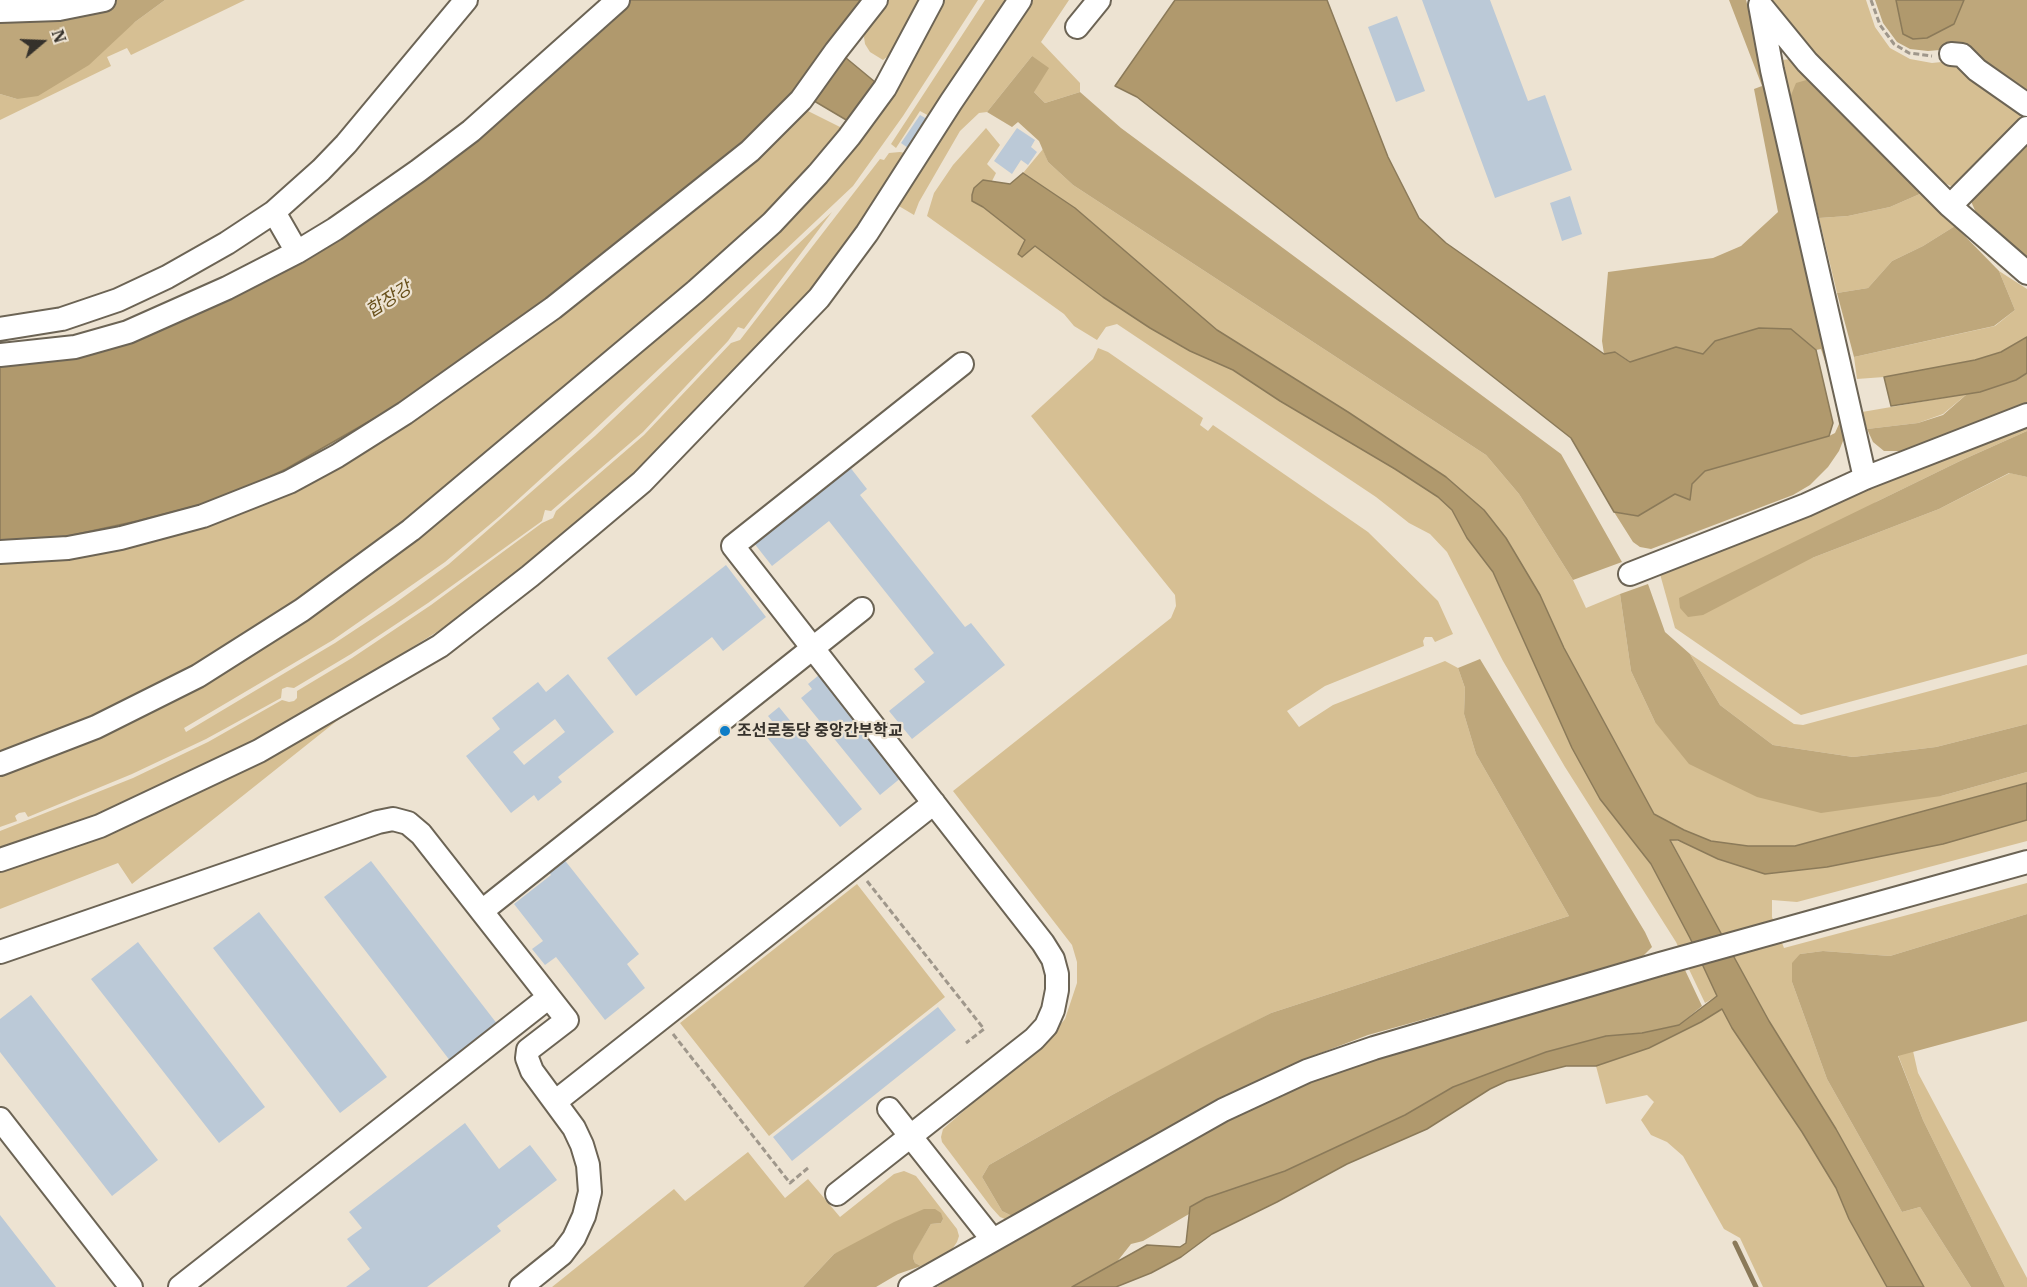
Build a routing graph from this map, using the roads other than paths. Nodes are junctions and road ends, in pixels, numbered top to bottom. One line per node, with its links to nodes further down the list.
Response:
1 (104, 0): 9 (street)
2 (466, 0): 15 (street)
3 (618, 0): 16 (street)
4 (876, 0): 23 (street)
5 (932, 0): 27 (street)
6 (1020, 0): 29 (street)
7 (1099, 0): 10 (street)
8 (1759, 2): 14 (street); 22 (street)
9 (0, 10)
10 (1077, 27)
11 (1951, 54): 12 (street)
12 (2027, 105)
13 (2027, 128): 14 (street)
14 (1950, 206): 17 (street)
15 (274, 212): 16 (street); 18 (street)
16 (297, 252): 19 (street)
17 (2027, 273)
18 (0, 329)
19 (0, 355)
20 (962, 364): 26 (street)
21 (2027, 415): 22 (street)
22 (1865, 478): 24 (street)
23 (0, 552)
24 (1630, 574)
25 (862, 609): 26 (street)
26 (813, 648): 28 (street); 31 (street)
27 (0, 764)
28 (934, 803): 36 (street); 39 (street)
29 (0, 860)
30 (2027, 862): 41 (street)
31 (482, 911): 32 (street); 33 (street)
32 (0, 952)
33 (549, 997): 34 (street); 35 (street)
34 (490, 1044): 35 (street); 43 (street)
35 (527, 1058): 36 (street)
36 (555, 1102): 44 (street)
37 (889, 1109): 39 (street)
38 (0, 1119): 42 (street)
39 (910, 1137): 40 (street); 41 (street)
40 (837, 1194)
41 (992, 1239): 45 (street)
42 (131, 1287)
43 (180, 1287)
44 (521, 1287)
45 (910, 1287)

